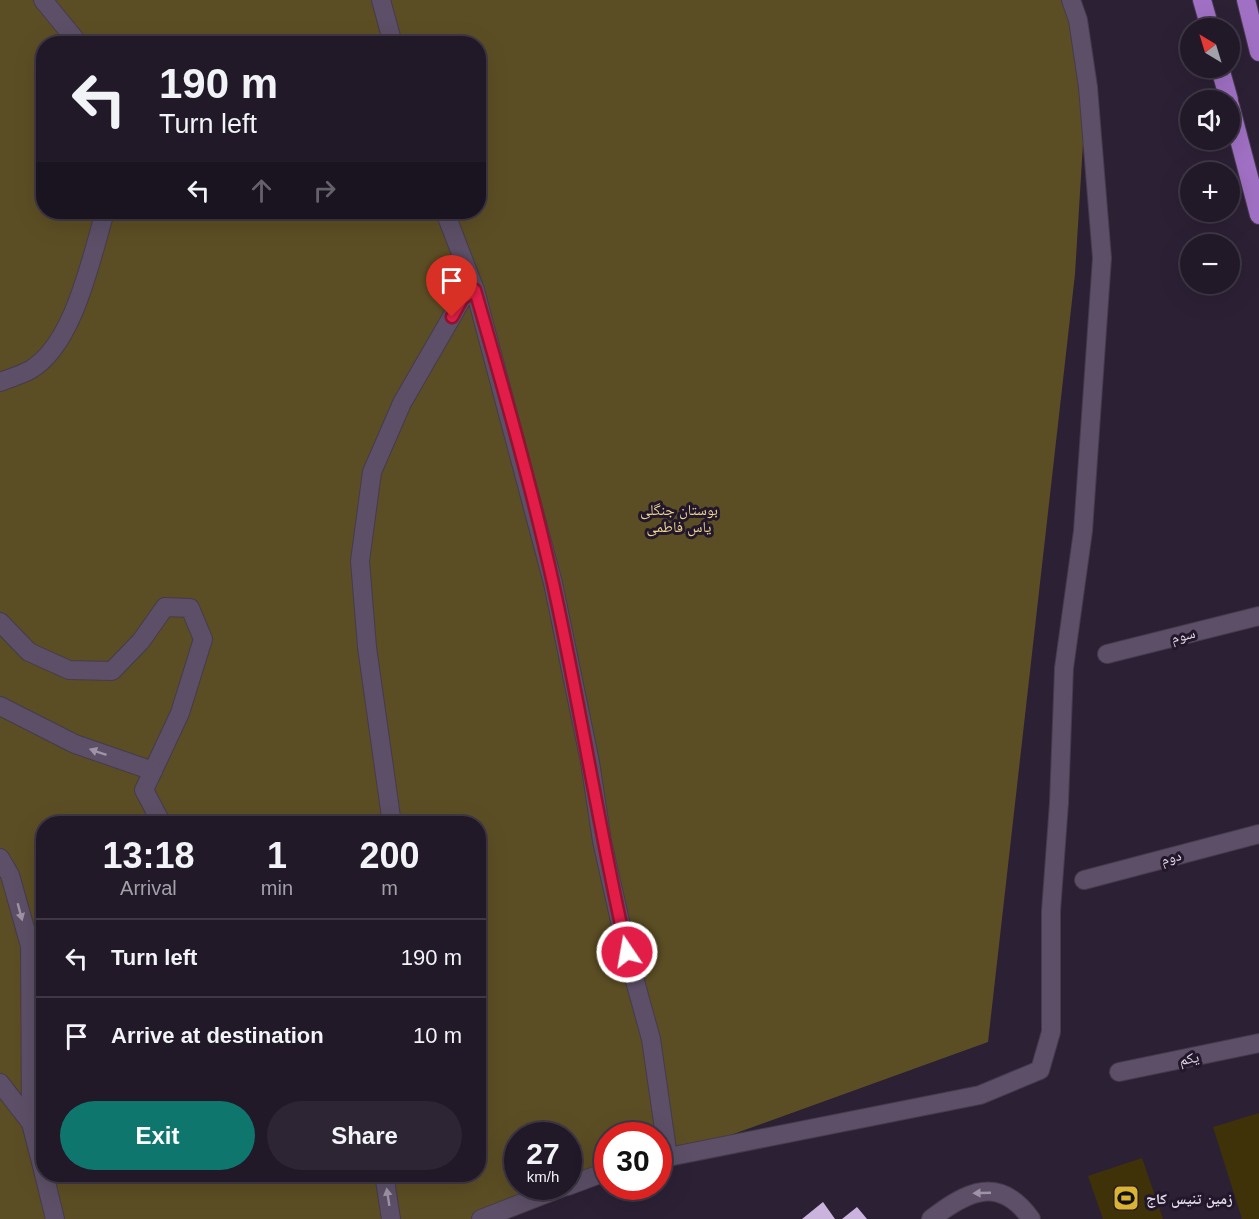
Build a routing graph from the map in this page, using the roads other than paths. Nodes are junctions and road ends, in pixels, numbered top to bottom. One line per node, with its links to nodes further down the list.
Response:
1 (43, 0): 7 (street)
2 (381, 0): 8 (street)
3 (1071, 0): 32 (street)
4 (1202, 0): 6 (highway)
5 (1246, 0): 9 (highway)
6 (1207, 18)
7 (72, 36)
8 (391, 36)
9 (1259, 52)
10 (1240, 143): 11 (highway)
11 (1259, 215)
12 (103, 219): 15 (street)
13 (448, 219): 14 (street)
14 (475, 290): 22 (street); 29 (street)
15 (0, 382)
16 (1259, 616): 18 (street, سوم)
17 (0, 622): 20 (street)
18 (1107, 654)
19 (0, 706): 20 (street, one-way to 19)
20 (153, 771): 21 (street)
21 (158, 816)
22 (391, 816)
23 (1259, 834): 25 (street, دوم)
24 (0, 858): 30 (street, one-way to 30)
25 (1084, 880)
26 (1259, 1044): 27 (street, یکم)
27 (1119, 1072)
28 (0, 1083): 30 (street)
29 (659, 1122)
30 (31, 1123): 31 (street)
31 (36, 1143)
32 (672, 1156)
33 (46, 1182): 36 (street)
34 (385, 1182): 37 (street, one-way to 34)
35 (531, 1200): 38 (street)
36 (55, 1219)
37 (391, 1219)
38 (481, 1219)
39 (931, 1219): 40 (street, one-way to 39)
40 (1031, 1219)

